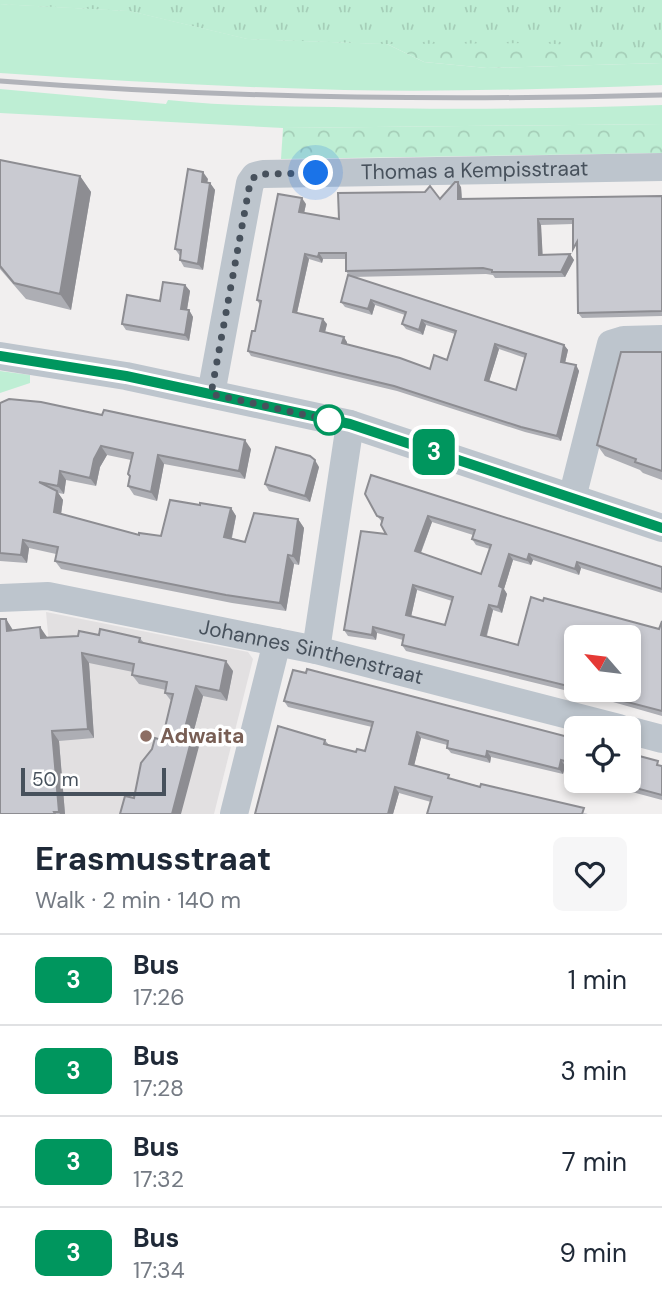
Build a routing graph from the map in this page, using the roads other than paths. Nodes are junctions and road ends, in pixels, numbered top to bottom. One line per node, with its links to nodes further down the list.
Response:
1 (662, 167): 4 (street, Thomas a Kempisstraat)
2 (662, 339): 6 (street)
3 (0, 356): 4 (street)
4 (211, 394): 5 (street)
5 (350, 424): 6 (street); 10 (street)
6 (572, 498): 7 (street)
7 (662, 528)
8 (0, 598): 9 (street, Johannes Sinthenstraat)
9 (277, 642): 10 (street, Johannes Sinthenstraat); 14 (street)
10 (316, 650): 11 (street, Johannes Sinthenstraat)
11 (572, 716)
12 (641, 733): 13 (street)
13 (662, 739)
14 (234, 814)

